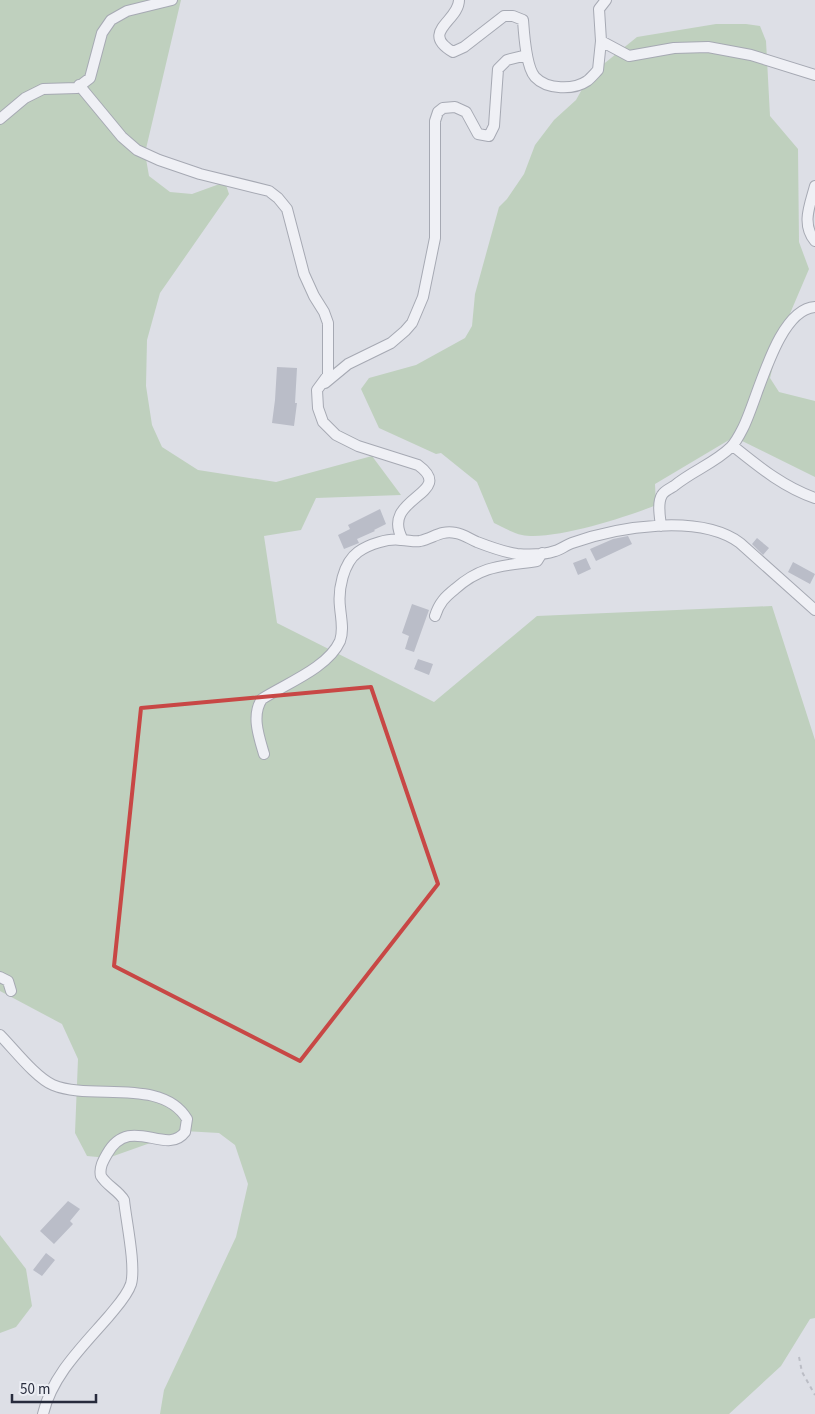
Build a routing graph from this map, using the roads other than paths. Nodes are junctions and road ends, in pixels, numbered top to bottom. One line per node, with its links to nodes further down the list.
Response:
1 (172, 0): 7 (street)
2 (458, 0): 5 (street)
3 (606, 0): 4 (street)
4 (601, 41): 5 (street); 6 (street)
5 (527, 55): 12 (street)
6 (815, 75)
7 (79, 85): 8 (street); 12 (street)
8 (0, 119)
9 (815, 186): 10 (street)
10 (815, 241)
11 (815, 307): 13 (street)
12 (320, 387): 16 (street)
13 (732, 446): 14 (street); 15 (street)
14 (815, 498)
15 (661, 526): 17 (street); 18 (street)
16 (403, 540): 17 (street); 20 (street)
17 (542, 553): 19 (street)
18 (815, 610)
19 (435, 616)
20 (264, 754)
21 (0, 977): 22 (street)
22 (11, 991)
23 (0, 1035): 24 (street)
24 (43, 1414)

